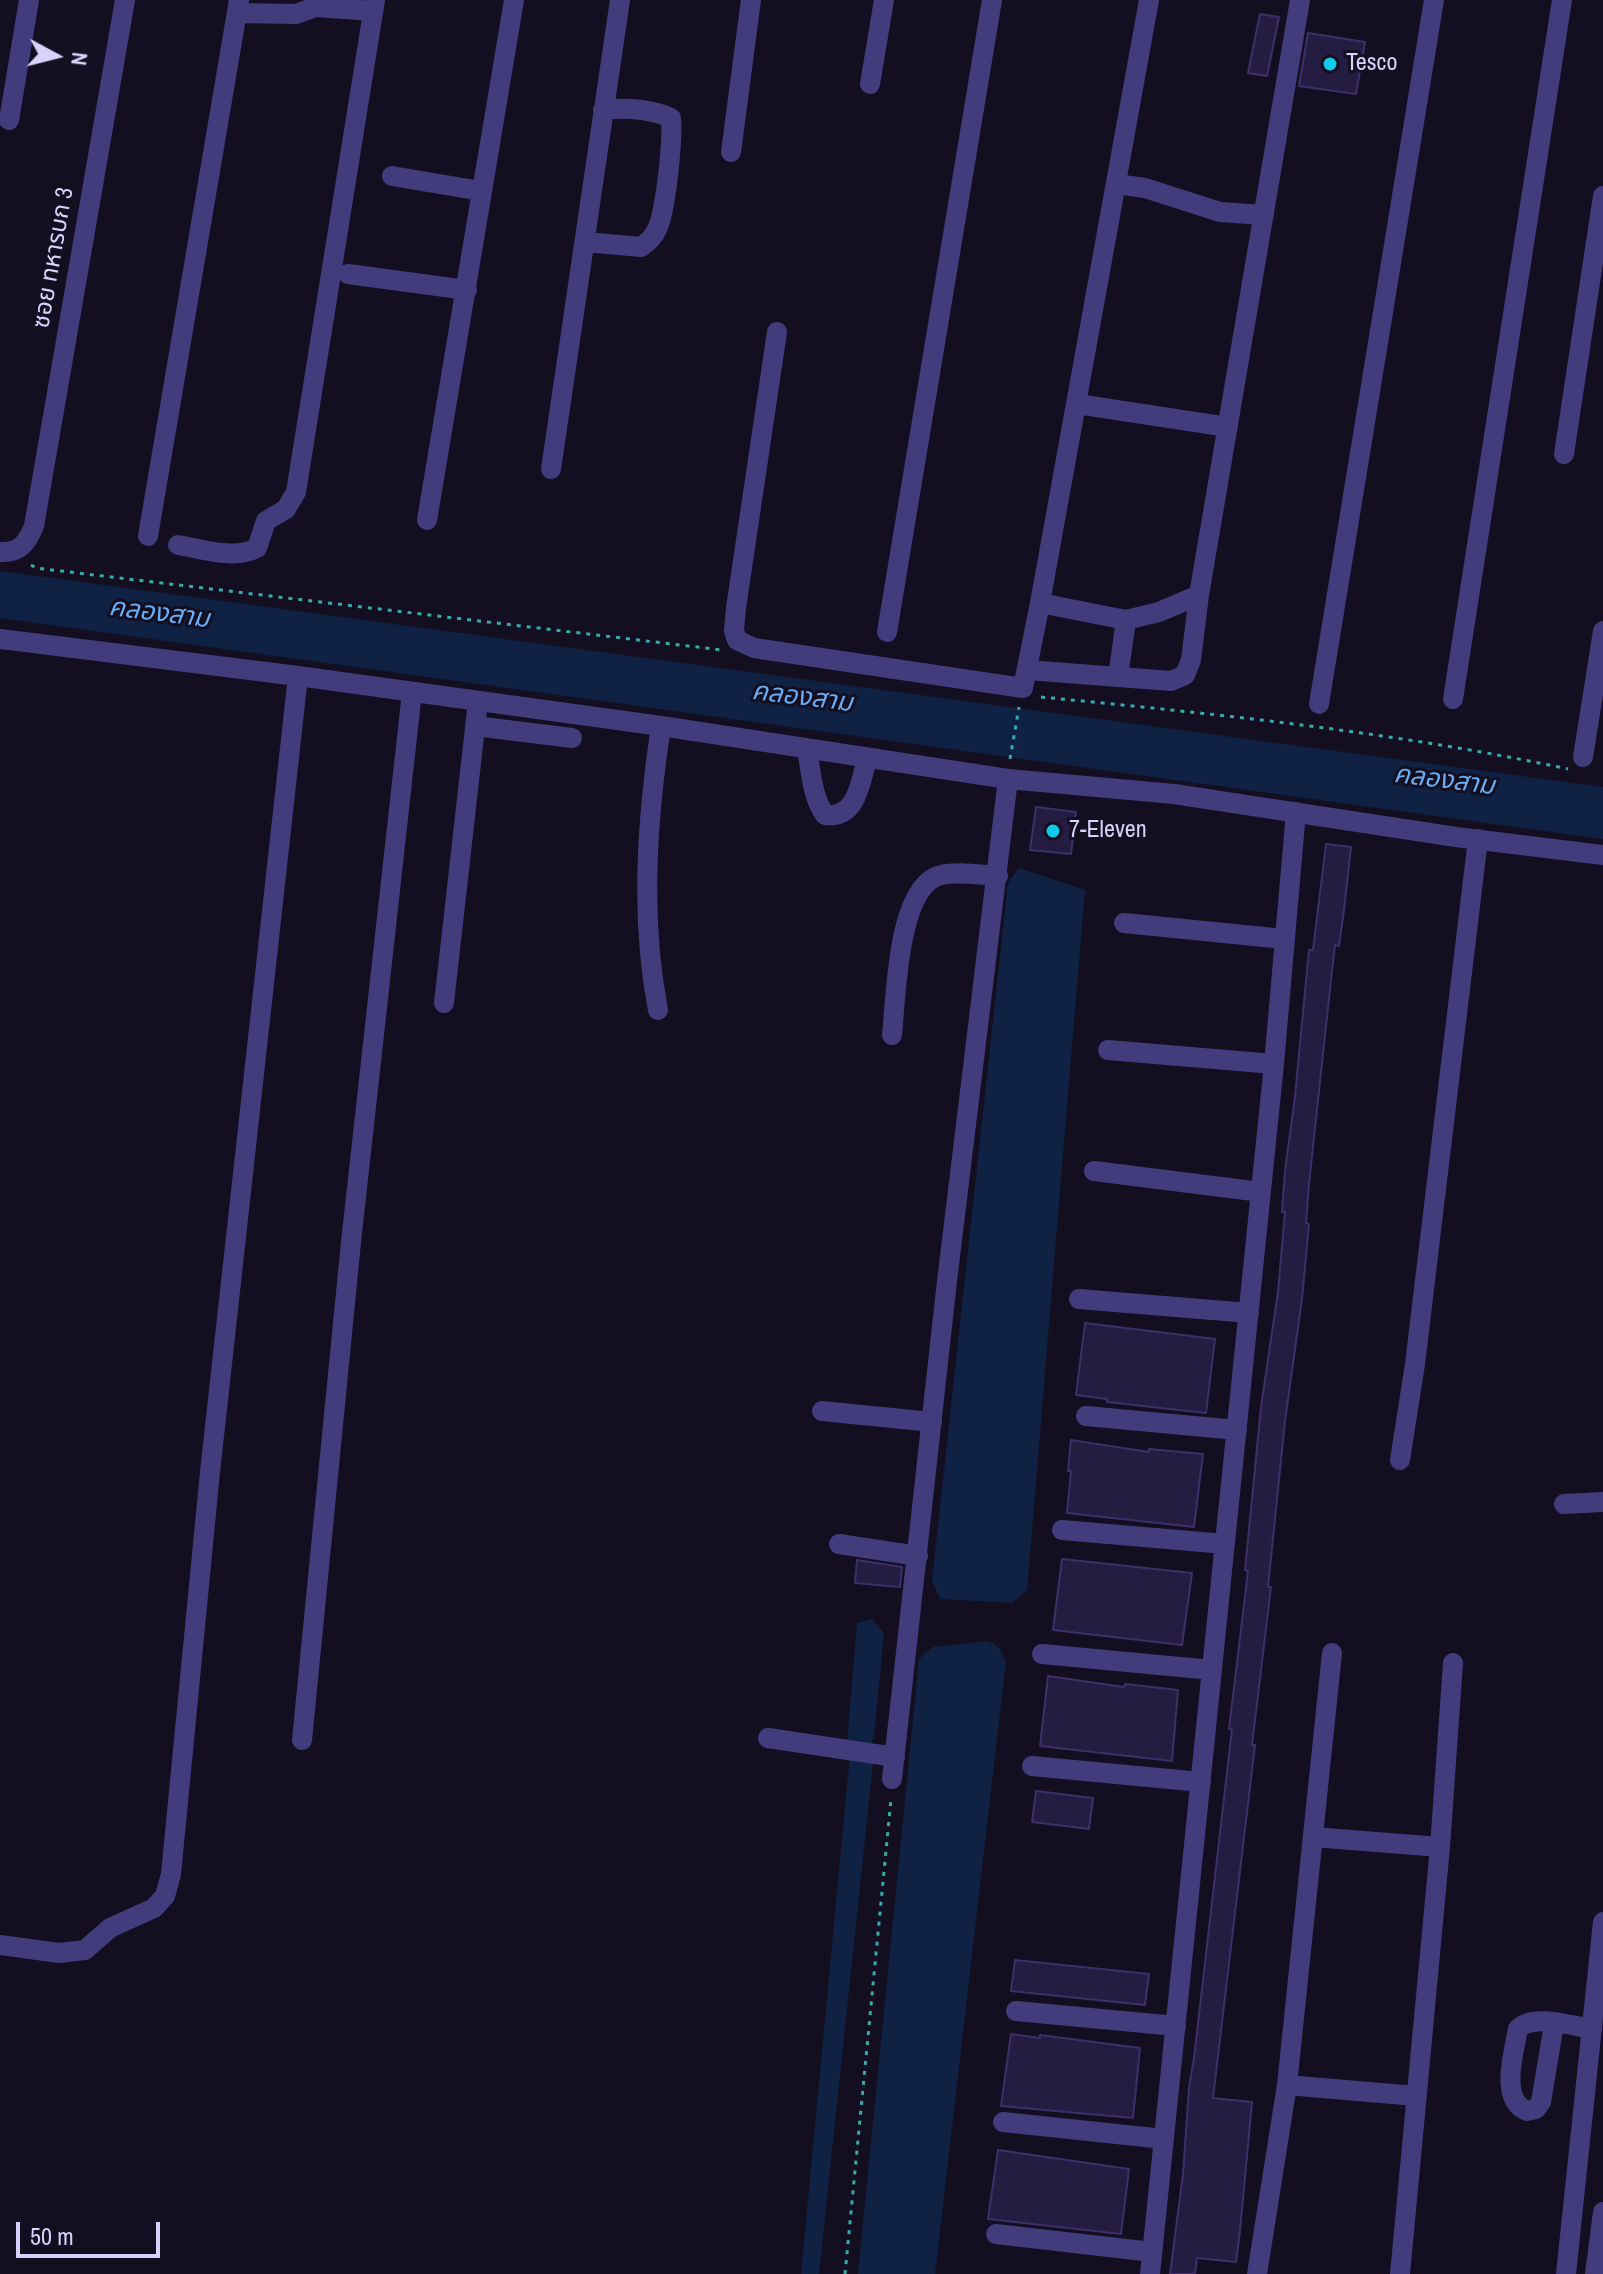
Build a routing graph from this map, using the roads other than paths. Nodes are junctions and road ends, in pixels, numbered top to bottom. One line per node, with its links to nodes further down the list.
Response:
1 (29, 0): 16 (street)
2 (125, 0): 34 (street, ซอย ทหารบก 3)
3 (514, 0): 20 (street)
4 (620, 0): 15 (street)
5 (751, 0): 17 (street)
6 (884, 0): 14 (street)
7 (992, 0): 39 (street)
8 (1149, 0): 19 (street)
9 (1300, 0): 22 (street)
10 (1434, 0): 47 (street)
11 (1562, 0): 45 (street)
12 (374, 5): 13 (street); 33 (street)
13 (238, 6): 32 (street)
14 (870, 84)
15 (609, 109): 23 (street); 23 (street)
16 (9, 120)
17 (731, 152)
18 (392, 176): 20 (street)
19 (1116, 184): 22 (street); 27 (street)
20 (481, 191): 25 (street)
21 (1603, 196): 29 (street)
22 (1264, 215): 28 (street)
23 (592, 243): 30 (street)
24 (348, 274): 25 (street)
25 (467, 290): 31 (street)
26 (777, 332): 41 (street)
27 (1077, 404): 28 (street); 36 (street)
28 (1228, 427): 35 (street)
29 (1564, 454)
30 (551, 469)
31 (427, 520)
32 (148, 536)
33 (178, 545)
34 (0, 552)
35 (1199, 595): 37 (street); 43 (street)
36 (1040, 603): 37 (street); 41 (street)
37 (1126, 620): 43 (street)
38 (1603, 631): 48 (street)
39 (887, 632)
40 (0, 639): 42 (street)
41 (1027, 670): 43 (street)
42 (298, 676): 44 (street); 95 (street)
43 (1118, 677)
44 (412, 692): 46 (street); 87 (street)
45 (1453, 699)
46 (478, 701): 49 (street); 50 (street)
47 (1319, 704)
48 (1596, 719): 53 (street)
49 (475, 726): 51 (street); 62 (street)
50 (661, 726): 52 (street); 63 (street)
51 (572, 738)
52 (807, 749): 54 (street); 54 (street)
53 (1583, 757)
54 (867, 759): 55 (street)
55 (1009, 770): 56 (street); 59 (street)
56 (1296, 812): 57 (street); 61 (street)
57 (1478, 839): 58 (street); 75 (street)
58 (1603, 855)
59 (998, 876): 64 (street); 73 (street)
60 (1124, 923): 61 (street)
61 (1284, 939): 66 (street)
62 (444, 1003)
63 (658, 1010)
64 (892, 1035)
65 (1108, 1050): 66 (street)
66 (1274, 1064): 68 (street)
67 (1094, 1171): 68 (street)
68 (1261, 1192): 70 (street)
69 (1079, 1299): 70 (street)
70 (1249, 1313): 74 (street)
71 (822, 1411): 73 (street)
72 (1086, 1416): 74 (street)
73 (932, 1422): 81 (street)
74 (1237, 1430): 80 (street)
75 (1400, 1460)
76 (1603, 1502): 77 (street)
77 (1564, 1504)
78 (1062, 1530): 80 (street)
79 (839, 1544): 81 (street)
80 (1225, 1544): 85 (street)
81 (918, 1556): 88 (street)
82 (1332, 1653): 92 (street)
83 (1042, 1654): 85 (street)
84 (1453, 1663): 93 (street)
85 (1212, 1670): 91 (street)
86 (768, 1738): 88 (street)
87 (302, 1740)
88 (895, 1757): 90 (street)
89 (1032, 1766): 91 (street)
90 (892, 1779)
91 (1201, 1782): 99 (street)
92 (1313, 1837): 93 (street); 101 (street)
93 (1440, 1847): 102 (street)
94 (1603, 1922): 96 (street)
95 (0, 1945)
96 (1600, 1984): 100 (street)
97 (1016, 2011): 99 (street)
98 (1554, 2024): 100 (street)
99 (1176, 2026): 104 (street)
100 (1592, 2029): 105 (street)
101 (1287, 2085): 102 (street); 111 (street)
102 (1416, 2096): 112 (street)
103 (1003, 2122): 104 (street)
104 (1164, 2139): 109 (street)
105 (1574, 2198): 106 (street); 113 (street)
106 (1603, 2199)
107 (1603, 2212): 114 (street)
108 (996, 2234): 109 (street)
109 (1152, 2252): 110 (street)
110 (1150, 2274)
111 (1257, 2274)
112 (1400, 2274)
113 (1566, 2274)
114 (1595, 2274)

